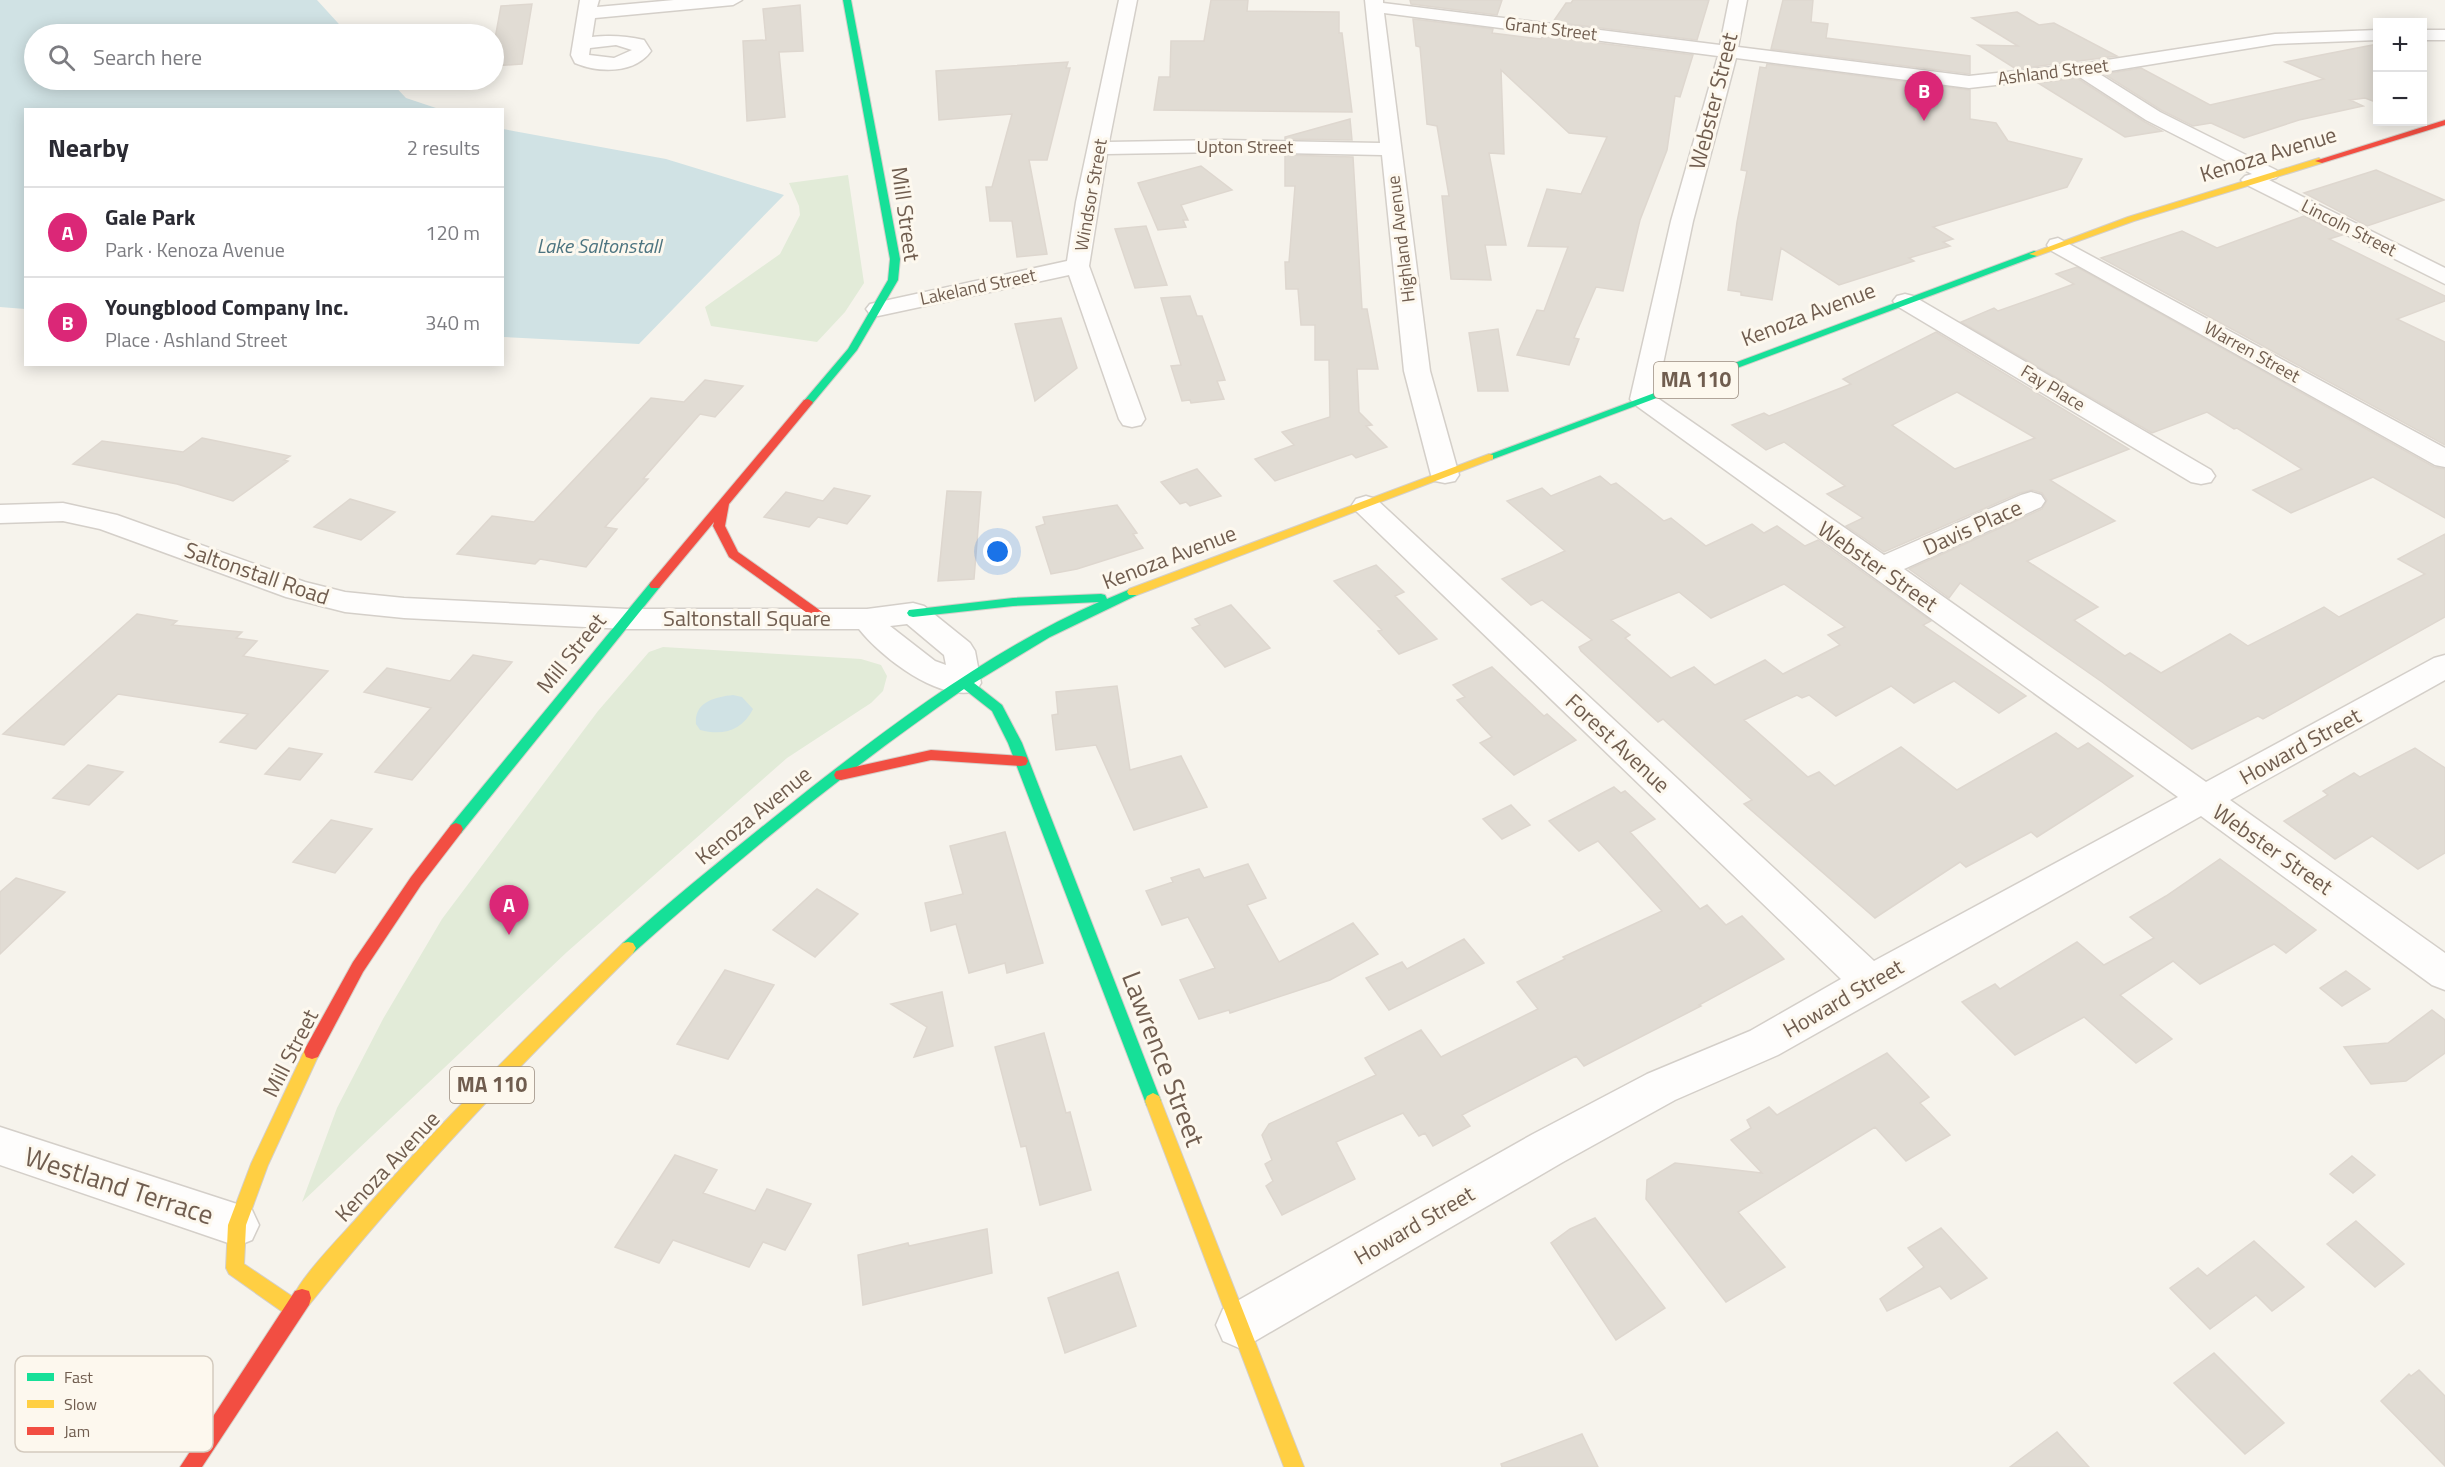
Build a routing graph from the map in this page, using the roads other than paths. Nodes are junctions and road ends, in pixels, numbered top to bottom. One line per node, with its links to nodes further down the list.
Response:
1 (733, 0): 5 (street)
2 (847, 0): 21 (main road, Mill Street)
3 (1128, 0): 14 (street, Windsor Street)
4 (1738, 0): 11 (street, Webster Street)
5 (588, 4): 10 (street)
6 (1374, 4): 11 (street, Grant Street); 15 (street, Highland Avenue)
7 (2373, 35): 12 (street, Ashland Street)
8 (2427, 35): 9 (street)
9 (2445, 35)
10 (582, 43)
11 (1728, 52): 12 (street, Ashland Street); 22 (street, Webster Street)
12 (2081, 70): 16 (street, Lincoln Street)
13 (2445, 122): 16 (main road, Kenoza Avenue / MA 110)
14 (1099, 148): 15 (street, Upton Street); 18 (street, Windsor Street)
15 (1391, 149): 25 (street, Highland Avenue)
16 (2261, 177): 17 (main road, Kenoza Avenue / MA 110); 19 (street, Lincoln Street)
17 (2058, 245): 20 (main road, Kenoza Avenue / MA 110); 24 (street, Warren Street)
18 (1078, 266): 21 (street, Lakeland Street); 23 (street, Windsor Street)
19 (2445, 277)
20 (1905, 301): 22 (main road, Kenoza Avenue / MA 110); 26 (street, Fay Place)
21 (878, 309): 28 (main road, Mill Street)
22 (1644, 399): 25 (main road, Kenoza Avenue / MA 110); 31 (street, Webster Street)
23 (1132, 419)
24 (2445, 459)
25 (1445, 475): 29 (main road, Kenoza Avenue / MA 110)
26 (2201, 476)
27 (2031, 501): 31 (street, Davis Place)
28 (723, 504): 34 (main road); 35 (main road, Mill Street)
29 (1366, 505): 32 (main road, Kenoza Avenue / MA 110); 43 (street, Forest Avenue)
30 (0, 514): 35 (street, Saltonstall Road)
31 (1880, 568): 41 (street, Webster Street)
32 (1121, 597): 33 (main road); 38 (main road, Kenoza Avenue / MA 110)
33 (913, 613): 36 (street, Saltonstall Square); 38 (street)
34 (821, 617): 35 (street, Saltonstall Square); 36 (street, Saltonstall Square)
35 (627, 619): 45 (main road, Mill Street)
36 (867, 619): 38 (street)
37 (2445, 666): 41 (street, Howard Street)
38 (965, 683): 39 (main road, Lawrence Street); 40 (main road, Kenoza Avenue / MA 110)
39 (1021, 761): 40 (main road); 47 (main road, Lawrence Street)
40 (833, 777): 46 (main road, Kenoza Avenue / MA 110)
41 (2204, 799): 42 (street, Webster Street); 43 (street, Howard Street)
42 (2445, 974)
43 (1870, 982): 47 (street, Howard Street)
44 (0, 1146): 45 (street, Westland Terrace)
45 (237, 1225): 46 (main road, Mill Street)
46 (294, 1308): 48 (main road, Kenoza Avenue / MA 110)
47 (1239, 1325): 51 (main road, Lawrence Street)
48 (213, 1432)
49 (200, 1452): 50 (main road, Kenoza Avenue / MA 110)
50 (190, 1467)
51 (1294, 1467)

